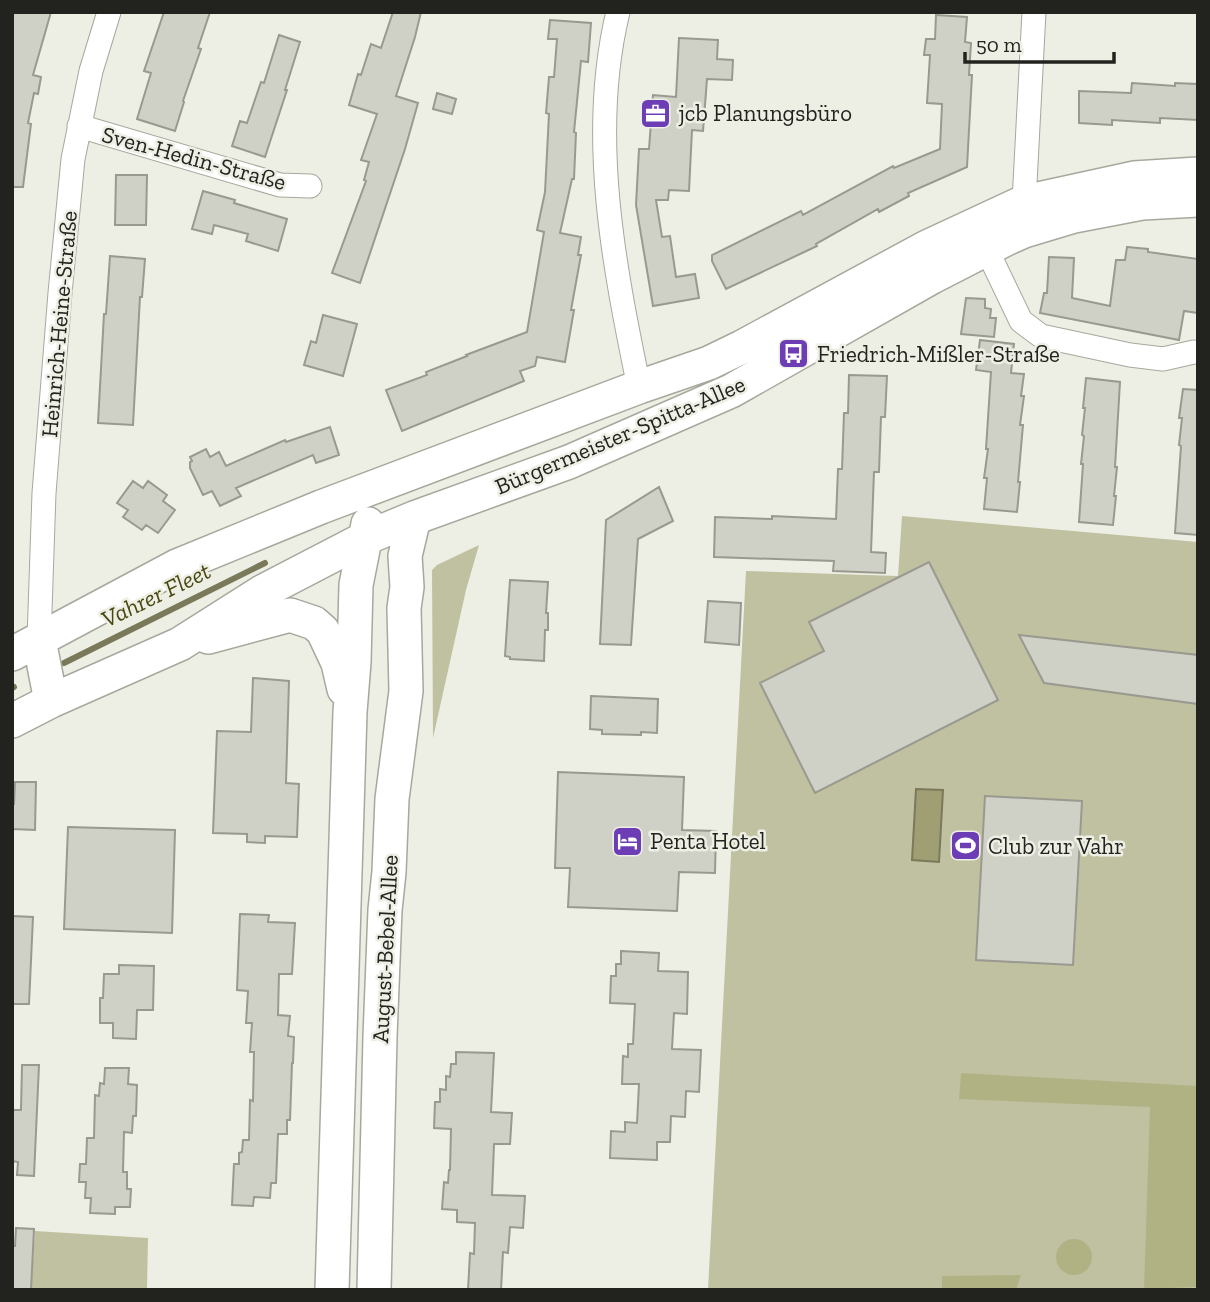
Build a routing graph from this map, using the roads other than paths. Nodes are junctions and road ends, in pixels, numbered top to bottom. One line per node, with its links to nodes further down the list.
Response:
1 (110, 12): 4 (street, Heinrich-Heine-Straße)
2 (618, 12): 11 (street)
3 (1034, 12): 8 (street)
4 (79, 126): 6 (street, Sven-Hedin-Straße); 18 (street, Heinrich-Heine-Straße)
5 (1198, 174): 8 (main road, Bürgermeister-Spitta-Allee)
6 (310, 186)
7 (1198, 200): 9 (main road, Bürgermeister-Spitta-Allee)
8 (1024, 202): 11 (main road, Bürgermeister-Spitta-Allee)
9 (986, 248): 10 (street); 14 (main road, Bürgermeister-Spitta-Allee)
10 (1195, 352)
11 (639, 387): 12 (main road, Bürgermeister-Spitta-Allee)
12 (413, 472): 13 (main road, Bürgermeister-Spitta-Allee); 15 (main road)
13 (321, 507): 15 (main road, August-Bebel-Allee); 18 (main road, Bürgermeister-Spitta-Allee)
14 (414, 519): 15 (main road, Bürgermeister-Spitta-Allee); 16 (main road, August-Bebel-Allee)
15 (366, 538): 16 (main road, August-Bebel-Allee); 17 (main road, Bürgermeister-Spitta-Allee); 20 (main road, August-Bebel-Allee)
16 (404, 608): 23 (main road, August-Bebel-Allee)
17 (180, 644): 19 (main road, Bürgermeister-Spitta-Allee); 20 (main road, August-Bebel-Allee)
18 (26, 647): 19 (main road)
19 (51, 701): 21 (main road, Bürgermeister-Spitta-Allee)
20 (350, 712): 22 (main road, August-Bebel-Allee)
21 (12, 721)
22 (343, 908): 23 (main road); 24 (main road, August-Bebel-Allee)
23 (385, 910): 25 (main road, August-Bebel-Allee)
24 (332, 1290)
25 (374, 1290)

